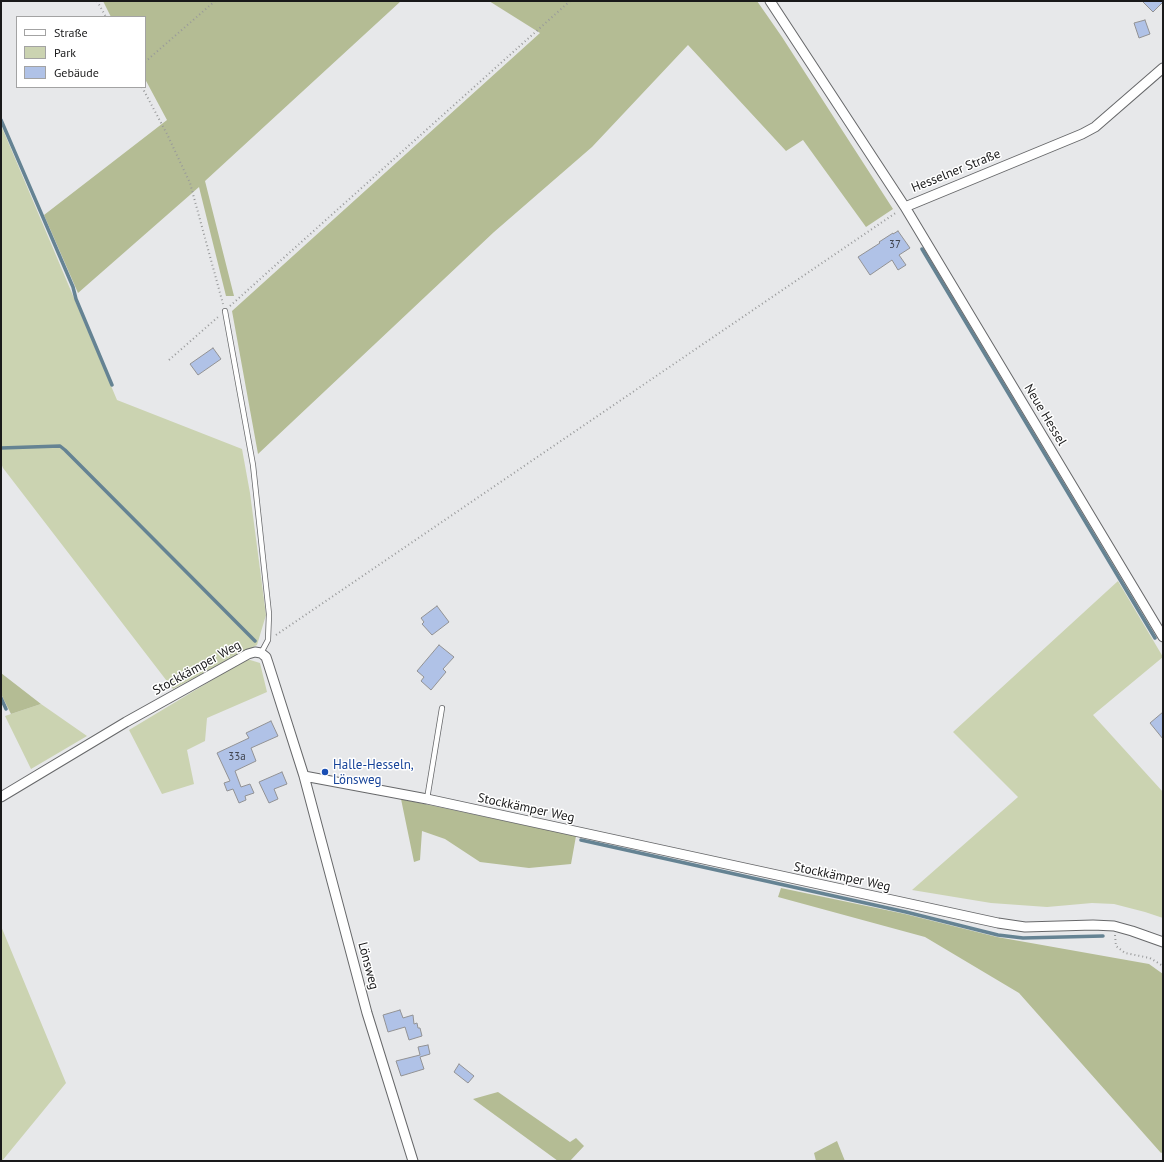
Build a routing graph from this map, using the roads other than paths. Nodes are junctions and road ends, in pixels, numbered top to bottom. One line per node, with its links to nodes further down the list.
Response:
1 (770, 1): 3 (street, Hesselner Straße)
2 (1163, 68): 3 (street, Hesselner Straße)
3 (905, 207): 5 (street, Neue Hessel)
4 (224, 311): 6 (lane)
5 (1163, 637)
6 (261, 652): 8 (street, Stockkämper Weg); 9 (street, Stockkämper Weg)
7 (442, 708): 10 (lane)
8 (304, 776): 10 (street, Stockkämper Weg); 12 (street, Lönsweg)
9 (1, 797)
10 (427, 799): 11 (street, Stockkämper Weg)
11 (1163, 942)
12 (413, 1161)

